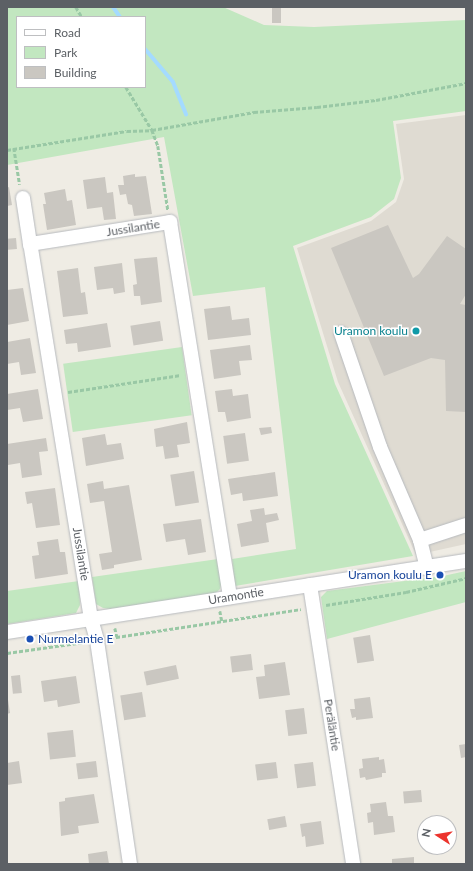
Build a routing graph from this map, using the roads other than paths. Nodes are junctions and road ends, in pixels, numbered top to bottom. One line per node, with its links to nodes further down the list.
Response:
1 (23, 198): 2 (street, Jussilantie)
2 (30, 244): 9 (street, Jussilantie); 10 (street, Jussilantie)
3 (341, 333): 5 (street)
4 (466, 525): 5 (street)
5 (420, 540): 7 (street)
6 (466, 562): 7 (street, Uramontie)
7 (427, 568): 8 (street, Uramontie)
8 (310, 585): 9 (street, Uramontie); 13 (street, Peräläntie)
9 (230, 597): 10 (street, Uramontie)
10 (91, 619): 11 (street, Uramontie); 12 (street, Jussilantie)
11 (7, 632)
12 (130, 864)
13 (353, 864)

